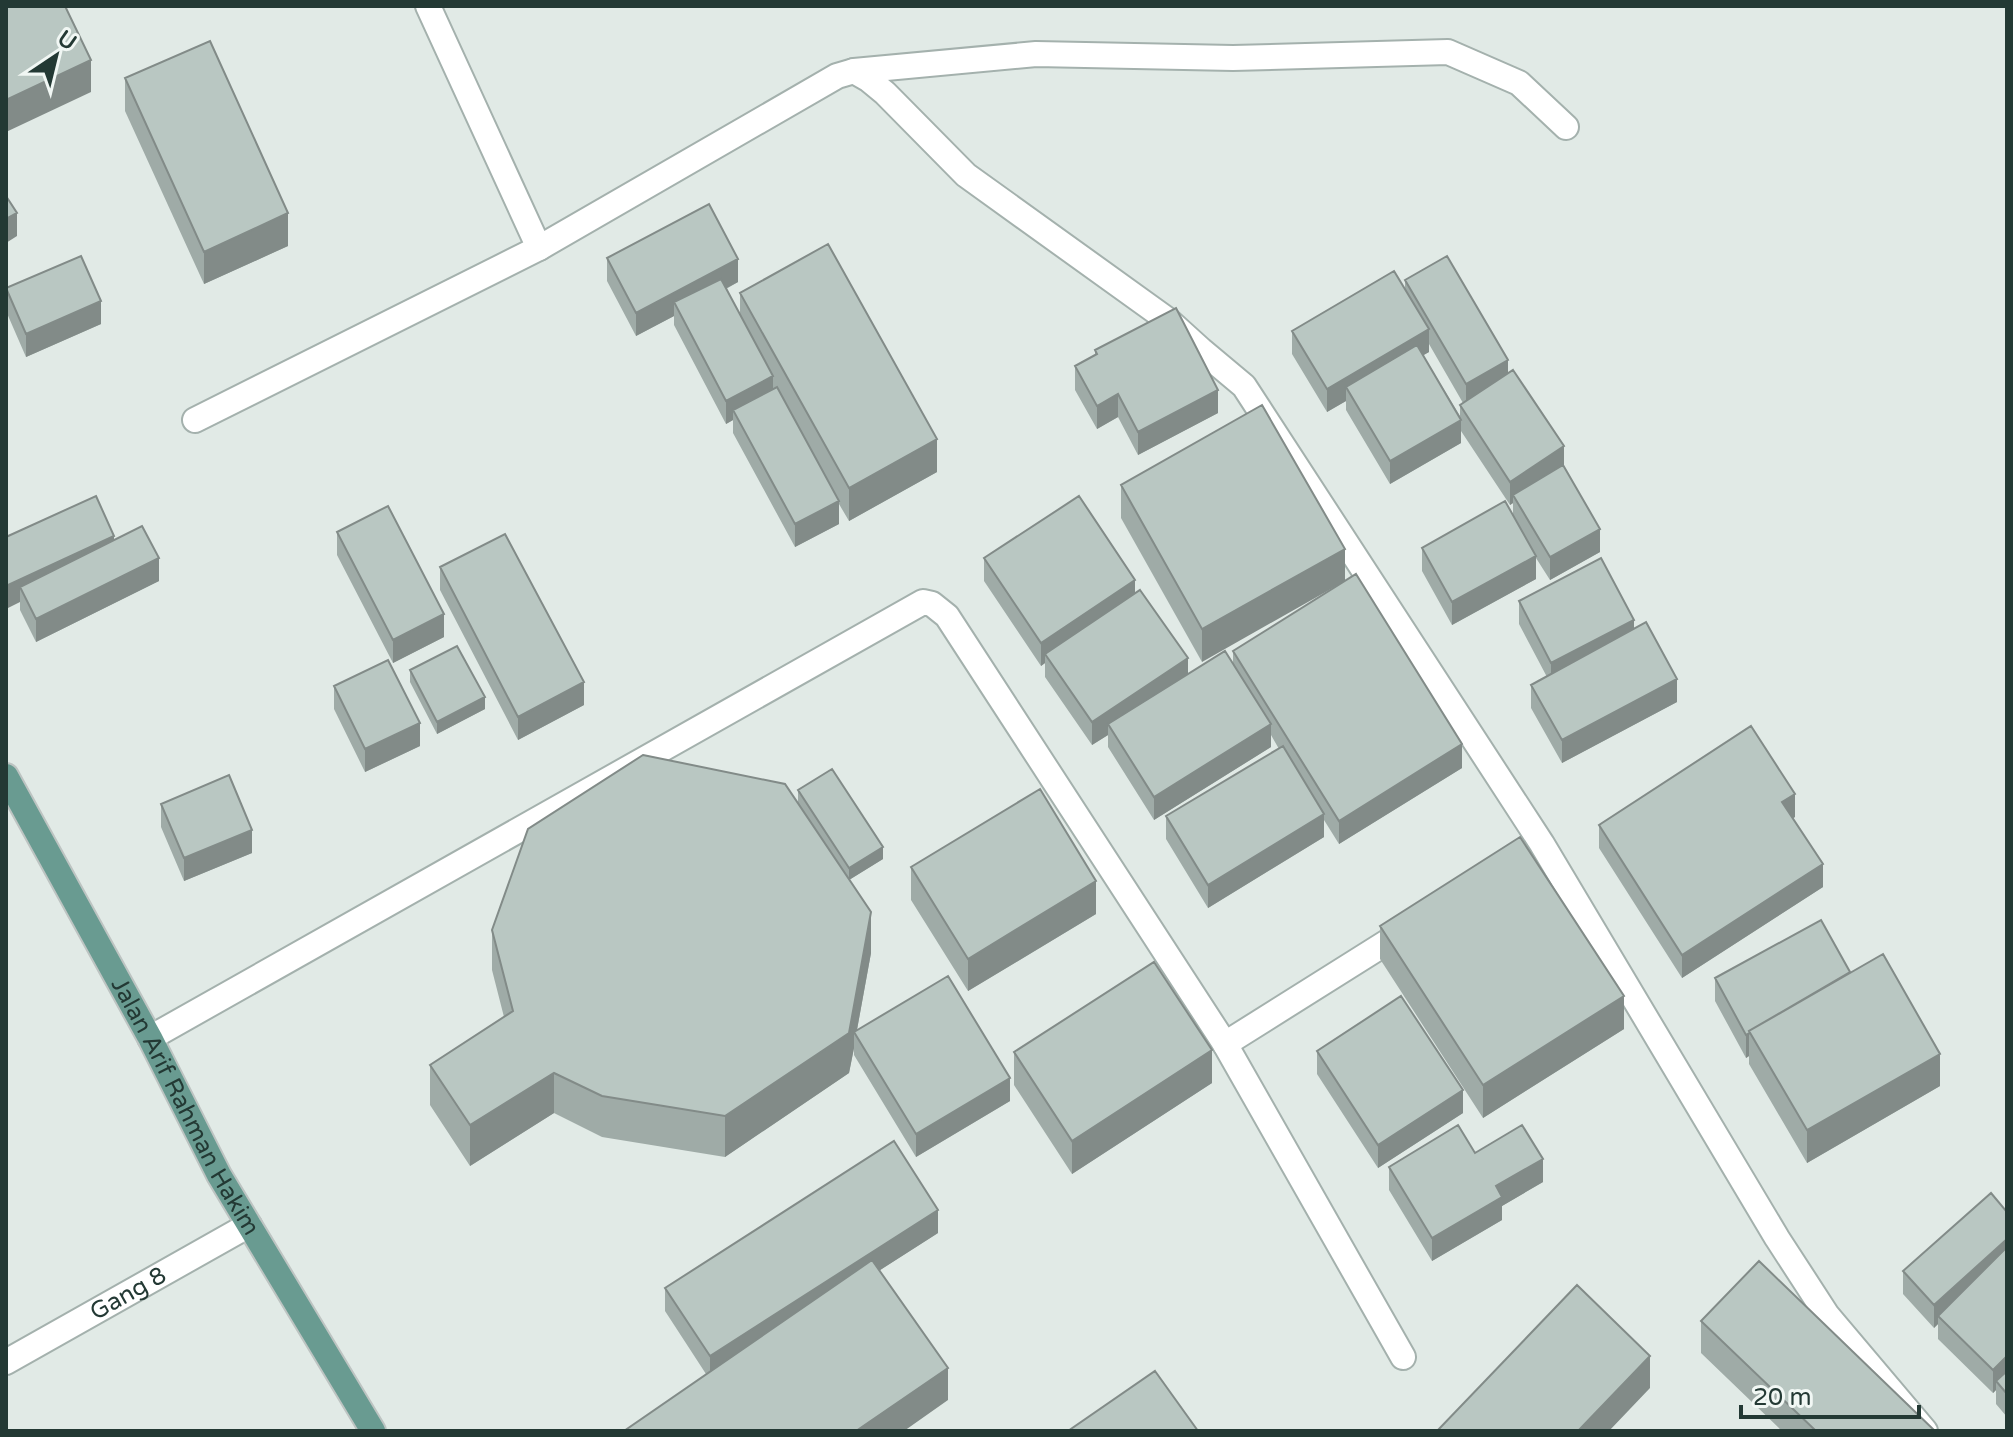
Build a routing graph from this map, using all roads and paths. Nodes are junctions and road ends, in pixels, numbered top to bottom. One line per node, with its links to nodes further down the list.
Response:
1 (428, 6): 4 (street)
2 (854, 71): 3 (street); 4 (street); 14 (street)
3 (1566, 127)
4 (539, 248): 5 (street)
5 (195, 420)
6 (6, 776): 8 (main road, Jalan Arif Rahman Hakim)
7 (1423, 919): 9 (street)
8 (150, 1038): 9 (street); 10 (main road, Jalan Arif Rahman Hakim)
9 (1225, 1044): 11 (street)
10 (249, 1225): 12 (street, Gang 8); 13 (main road, Jalan Arif Rahman Hakim)
11 (1403, 1357)
12 (6, 1362)
13 (373, 1431)
14 (1925, 1431)

